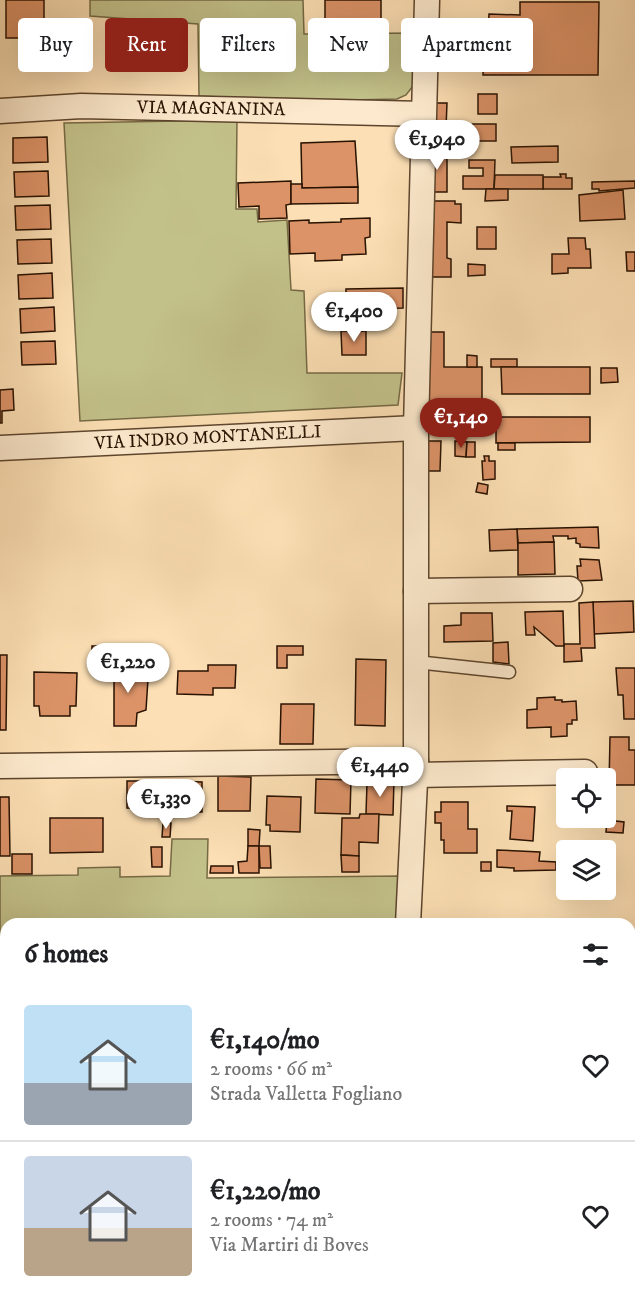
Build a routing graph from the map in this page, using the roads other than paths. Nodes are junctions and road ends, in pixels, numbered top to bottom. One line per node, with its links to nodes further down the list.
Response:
1 (427, 0): 3 (street)
2 (0, 111): 3 (street, VIA MAGNANINA)
3 (423, 114): 4 (street)
4 (416, 428): 5 (street, VIA INDRO MONTANELLI); 7 (street)
5 (0, 448)
6 (570, 589): 7 (street)
7 (416, 591): 8 (street)
8 (416, 662): 9 (lane); 11 (street)
9 (509, 672)
10 (0, 766): 11 (street)
11 (416, 768): 12 (street); 13 (street)
12 (556, 771)
13 (408, 918)

